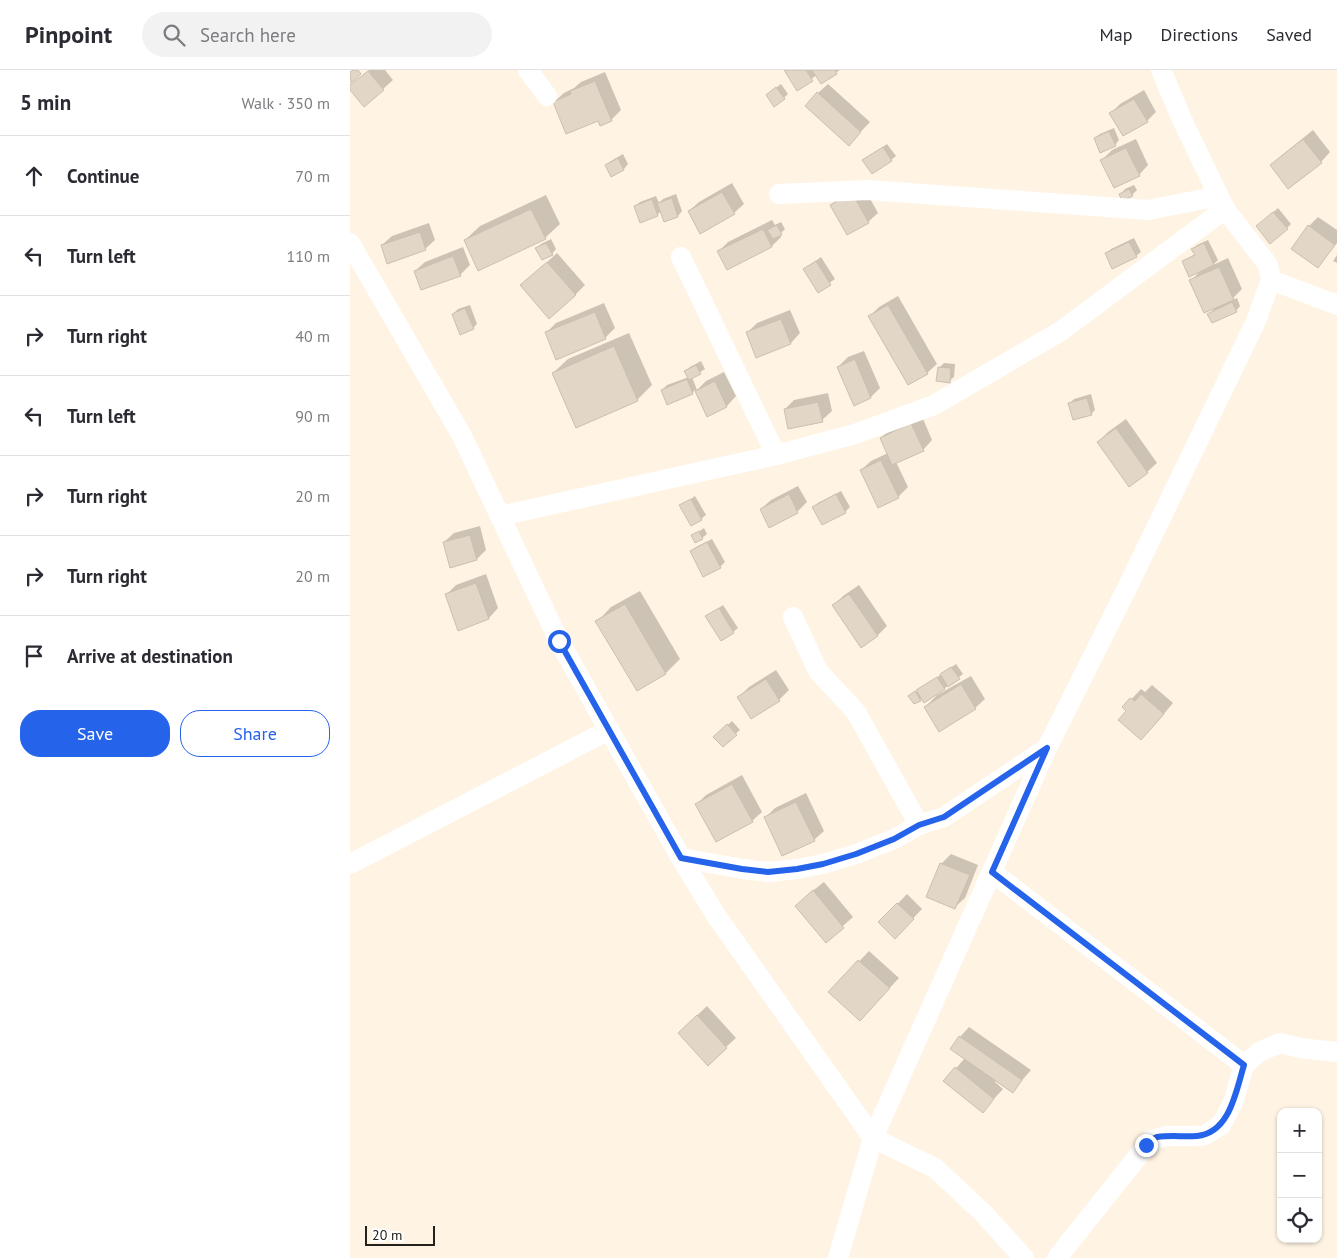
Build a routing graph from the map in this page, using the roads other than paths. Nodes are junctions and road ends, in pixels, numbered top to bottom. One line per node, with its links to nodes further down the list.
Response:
1 (528, 70): 3 (street)
2 (1161, 70): 5 (street)
3 (547, 96)
4 (779, 194): 5 (street)
5 (1222, 202): 8 (street); 10 (street)
6 (350, 243): 11 (street)
7 (681, 257): 10 (street)
8 (1271, 280): 9 (street); 14 (street)
9 (1337, 306)
10 (776, 455): 11 (street)
11 (500, 516): 13 (street)
12 (793, 617): 15 (street)
13 (609, 730): 16 (street); 17 (street)
14 (1047, 748): 15 (street); 18 (street)
15 (919, 825): 16 (street)
16 (681, 858): 21 (street)
17 (350, 864)
18 (992, 872): 20 (street); 21 (street)
19 (1337, 1052): 20 (street)
20 (1244, 1065): 24 (street)
21 (873, 1138): 22 (street); 23 (street)
22 (838, 1258)
23 (1024, 1258)
24 (1056, 1258)

